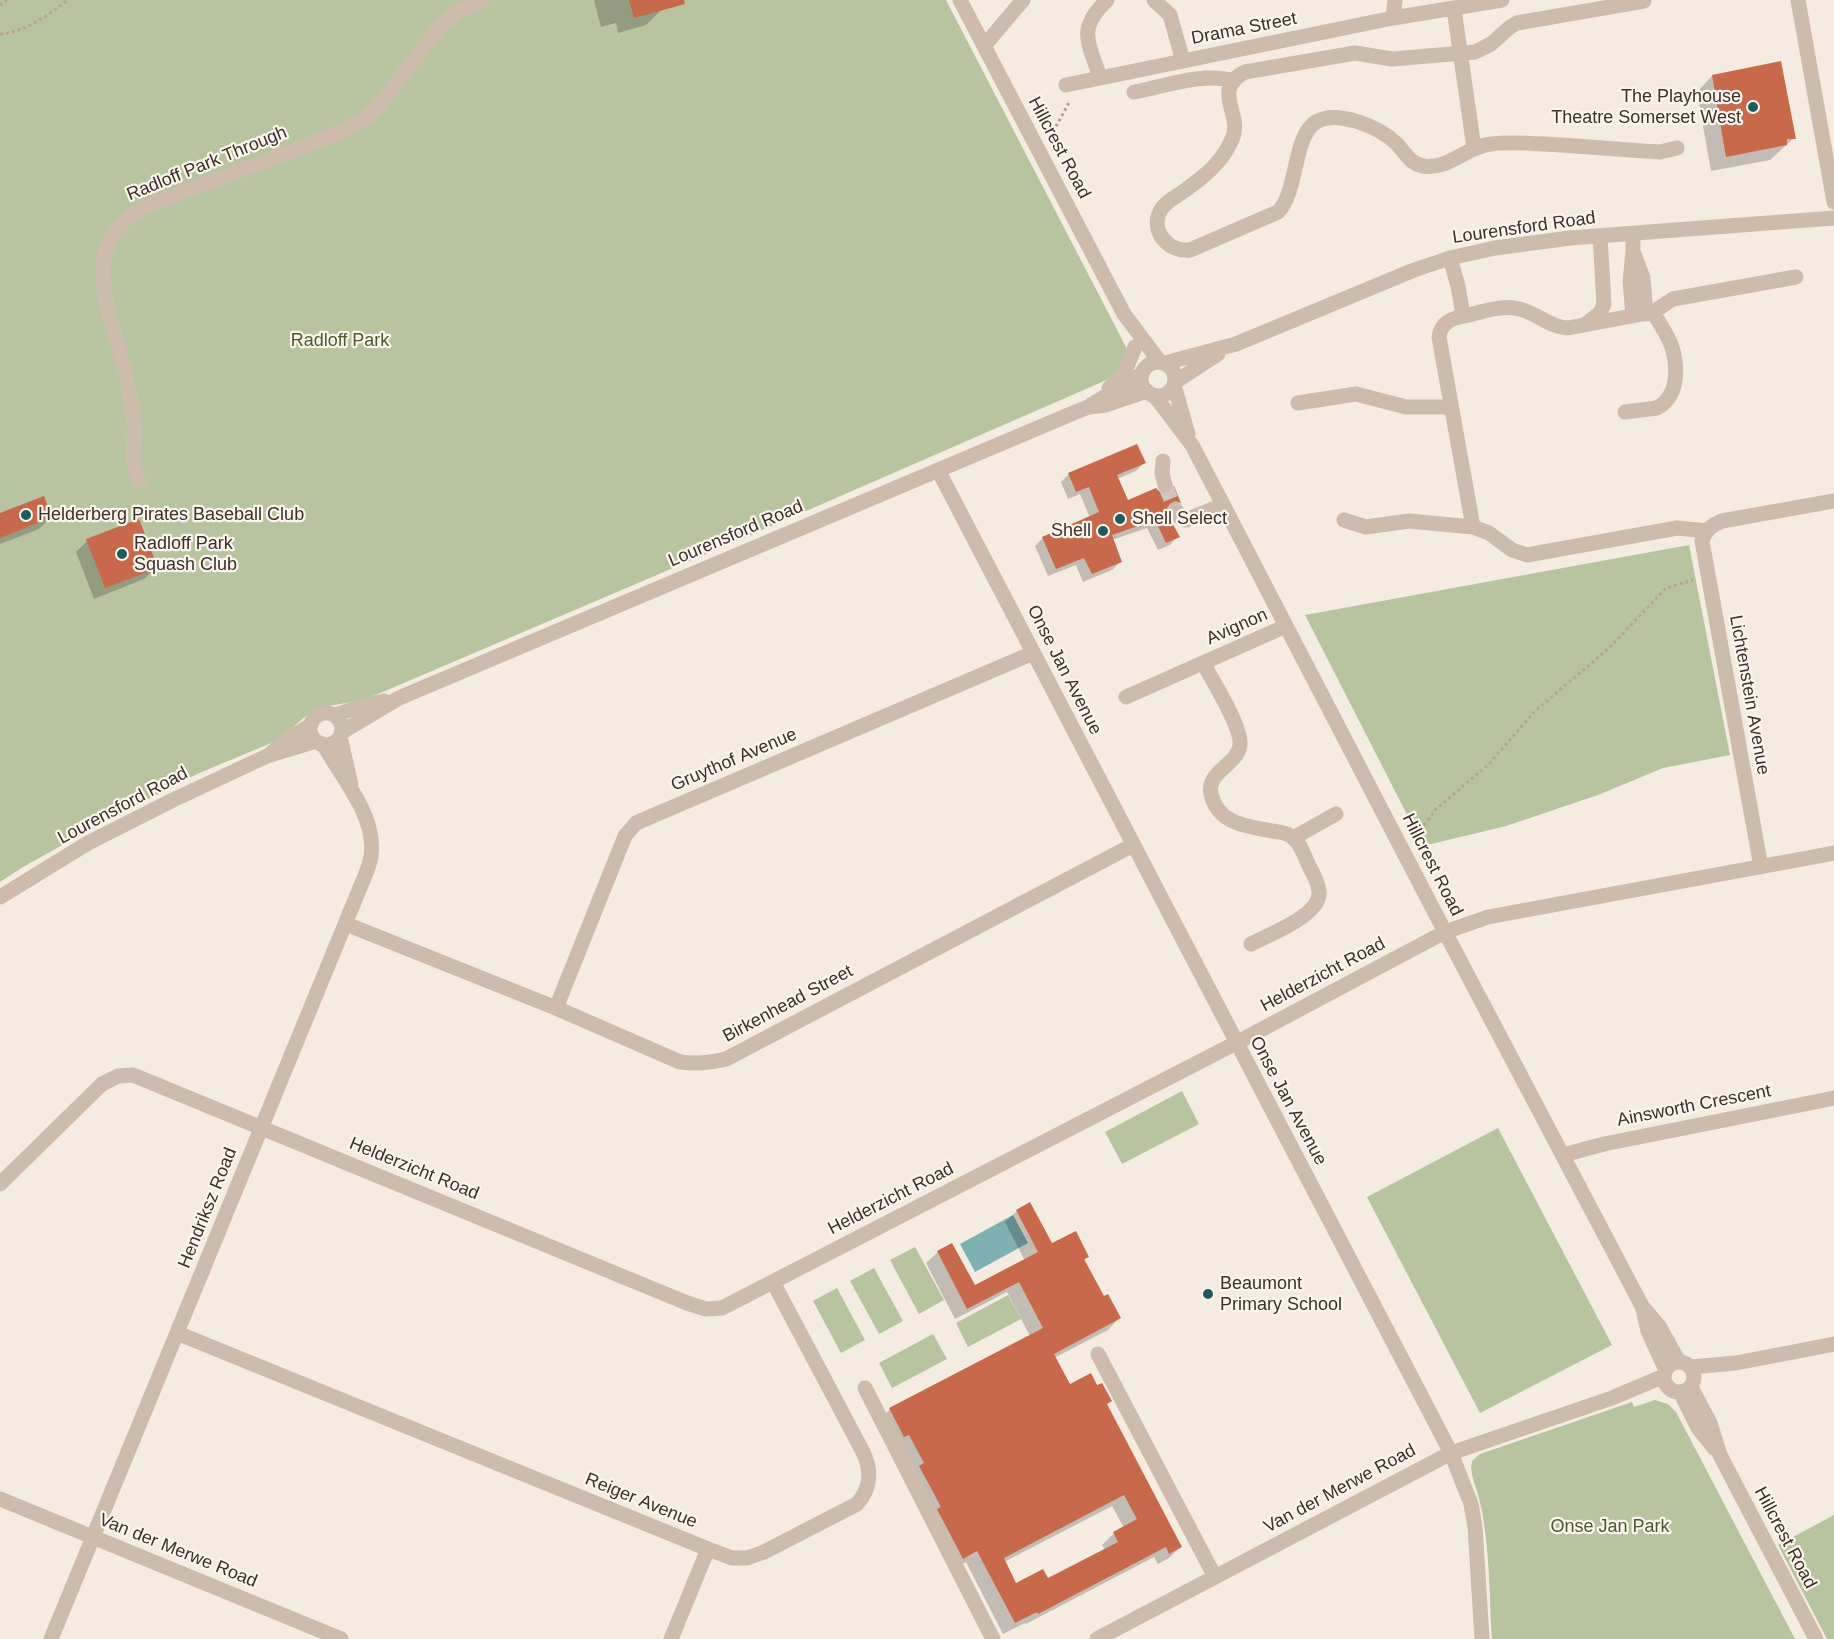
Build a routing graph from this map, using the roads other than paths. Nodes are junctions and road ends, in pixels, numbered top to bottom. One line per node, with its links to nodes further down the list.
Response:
1 (483, 0): 47 (street, Radloff Park Through)
2 (960, 0): 12 (street, Hillcrest Road)
3 (1023, 0): 12 (street)
4 (1107, 0): 15 (street)
5 (1154, 0): 14 (street)
6 (1395, 0): 11 (street)
7 (1502, 0): 10 (street, Drama Street)
8 (1798, 0): 21 (street)
9 (1644, 1): 13 (street)
10 (1454, 9): 11 (street, Drama Street); 13 (street)
11 (1393, 18): 14 (street, Drama Street)
12 (984, 46): 27 (street, Hillcrest Road)
13 (1460, 53): 16 (street); 19 (street)
14 (1183, 61): 15 (street, Drama Street)
15 (1100, 78): 17 (street, Drama Street)
16 (1234, 81): 18 (street); 19 (street)
17 (1066, 85)
18 (1134, 92)
19 (1474, 148): 20 (street)
20 (1677, 148)
21 (1834, 202)
22 (1834, 218): 23 (street, Lourensford Road)
23 (1633, 234): 24 (street, Lourensford Road); 28 (street)
24 (1600, 236): 25 (street, Lourensford Road); 30 (street)
25 (1450, 258): 29 (street); 31 (street, Lourensford Road)
26 (1796, 277): 28 (street)
27 (1124, 314): 32 (street, Hillcrest Road); 33 (street, Hillcrest Road)
28 (1644, 314): 30 (street); 43 (street)
29 (1463, 316): 30 (street); 41 (street)
30 (1583, 326)
31 (1236, 344): 33 (street, Lourensford Road); 34 (street, Lourensford Road)
32 (1135, 347): 35 (street, Hillcrest Road); 38 (street)
33 (1162, 362): 35 (street); 36 (street)
34 (1204, 363): 36 (street, Lourensford Road); 42 (street)
35 (1143, 372): 37 (street); 38 (street, Lourensford Road)
36 (1175, 383): 37 (street); 42 (street, Hillcrest Road)
37 (1151, 393): 40 (street, Lourensford Road); 44 (street, Hillcrest Road)
38 (1102, 397): 40 (street, Lourensford Road)
39 (1298, 403): 41 (street)
40 (1088, 407): 46 (street, Lourensford Road)
41 (1451, 407): 53 (street)
42 (1181, 409): 44 (street, Hillcrest Road)
43 (1625, 412)
44 (1190, 440): 50 (street, Hillcrest Road)
45 (1163, 461): 48 (street)
46 (938, 470): 56 (street, Onse Jan Avenue); 59 (street, Lourensford Road)
47 (138, 481)
48 (1165, 485)
49 (1834, 501): 54 (street)
50 (1224, 505): 51 (street); 55 (street, Hillcrest Road)
51 (1176, 511)
52 (1344, 520): 53 (street)
53 (1473, 527): 54 (street)
54 (1707, 531): 70 (street, Lichtenstein Avenue)
55 (1286, 626): 57 (street, Avignon); 73 (street, Hillcrest Road)
56 (1033, 653): 68 (street, Onse Jan Avenue); 75 (street, Gruythof Avenue)
57 (1203, 663): 58 (street, Avignon); 67 (street, Avignon)
58 (1126, 697)
59 (399, 698): 60 (street, Lourensford Road); 62 (street, Lourensford Road)
60 (335, 716): 61 (street); 62 (street)
61 (311, 725): 63 (street); 64 (street, Lourensford Road)
62 (341, 735): 63 (street); 65 (street, Hendriksz Road)
63 (320, 743): 64 (street, Lourensford Road); 65 (street, Hendriksz Road)
64 (267, 756): 71 (street, Lourensford Road)
65 (353, 791): 72 (street, Hendriksz Road)
66 (1336, 814): 67 (street)
67 (1293, 838): 74 (street)
68 (1133, 845): 75 (street, Birkenhead Street); 76 (street, Onse Jan Avenue)
69 (1834, 853): 70 (street, Helderzicht Road)
70 (1761, 867): 73 (street, Helderzicht Road)
71 (0, 897)
72 (346, 924): 75 (street, Birkenhead Street); 78 (street, Hendriksz Road)
73 (1445, 932): 76 (street, Helderzicht Road); 79 (street, Hillcrest Road)
74 (1251, 944)
75 (556, 1008)
76 (1236, 1043): 81 (street, Helderzicht Road); 87 (street, Onse Jan Avenue)
77 (1834, 1098): 79 (street, Ainsworth Crescent)
78 (262, 1127): 80 (street, Helderzicht Road); 81 (street, Helderzicht Road); 82 (street, Hendriksz Road)
79 (1563, 1155): 85 (street, Hillcrest Road)
80 (0, 1184)
81 (773, 1282): 90 (street, Reiger Avenue)
82 (177, 1333): 89 (street, Hendriksz Road); 90 (street, Reiger Avenue)
83 (1834, 1344): 85 (street, Van der Merwe Road)
84 (1098, 1354): 91 (street)
85 (1679, 1378): 87 (street, Van der Merwe Road); 98 (street, Hillcrest Road)
86 (865, 1388): 95 (street)
87 (1451, 1453): 91 (street, Van der Merwe Road); 97 (street, Onse Jan Avenue)
88 (0, 1499): 89 (street, Van der Merwe Road)
89 (93, 1537): 92 (street, Hendriksz Road); 93 (street, Van der Merwe Road)
90 (708, 1549): 94 (street)
91 (1215, 1577): 96 (street, Van der Merwe Road)
92 (51, 1639)
93 (341, 1639)
94 (671, 1639)
95 (993, 1639)
96 (1097, 1639)
97 (1482, 1639)
98 (1816, 1639)

